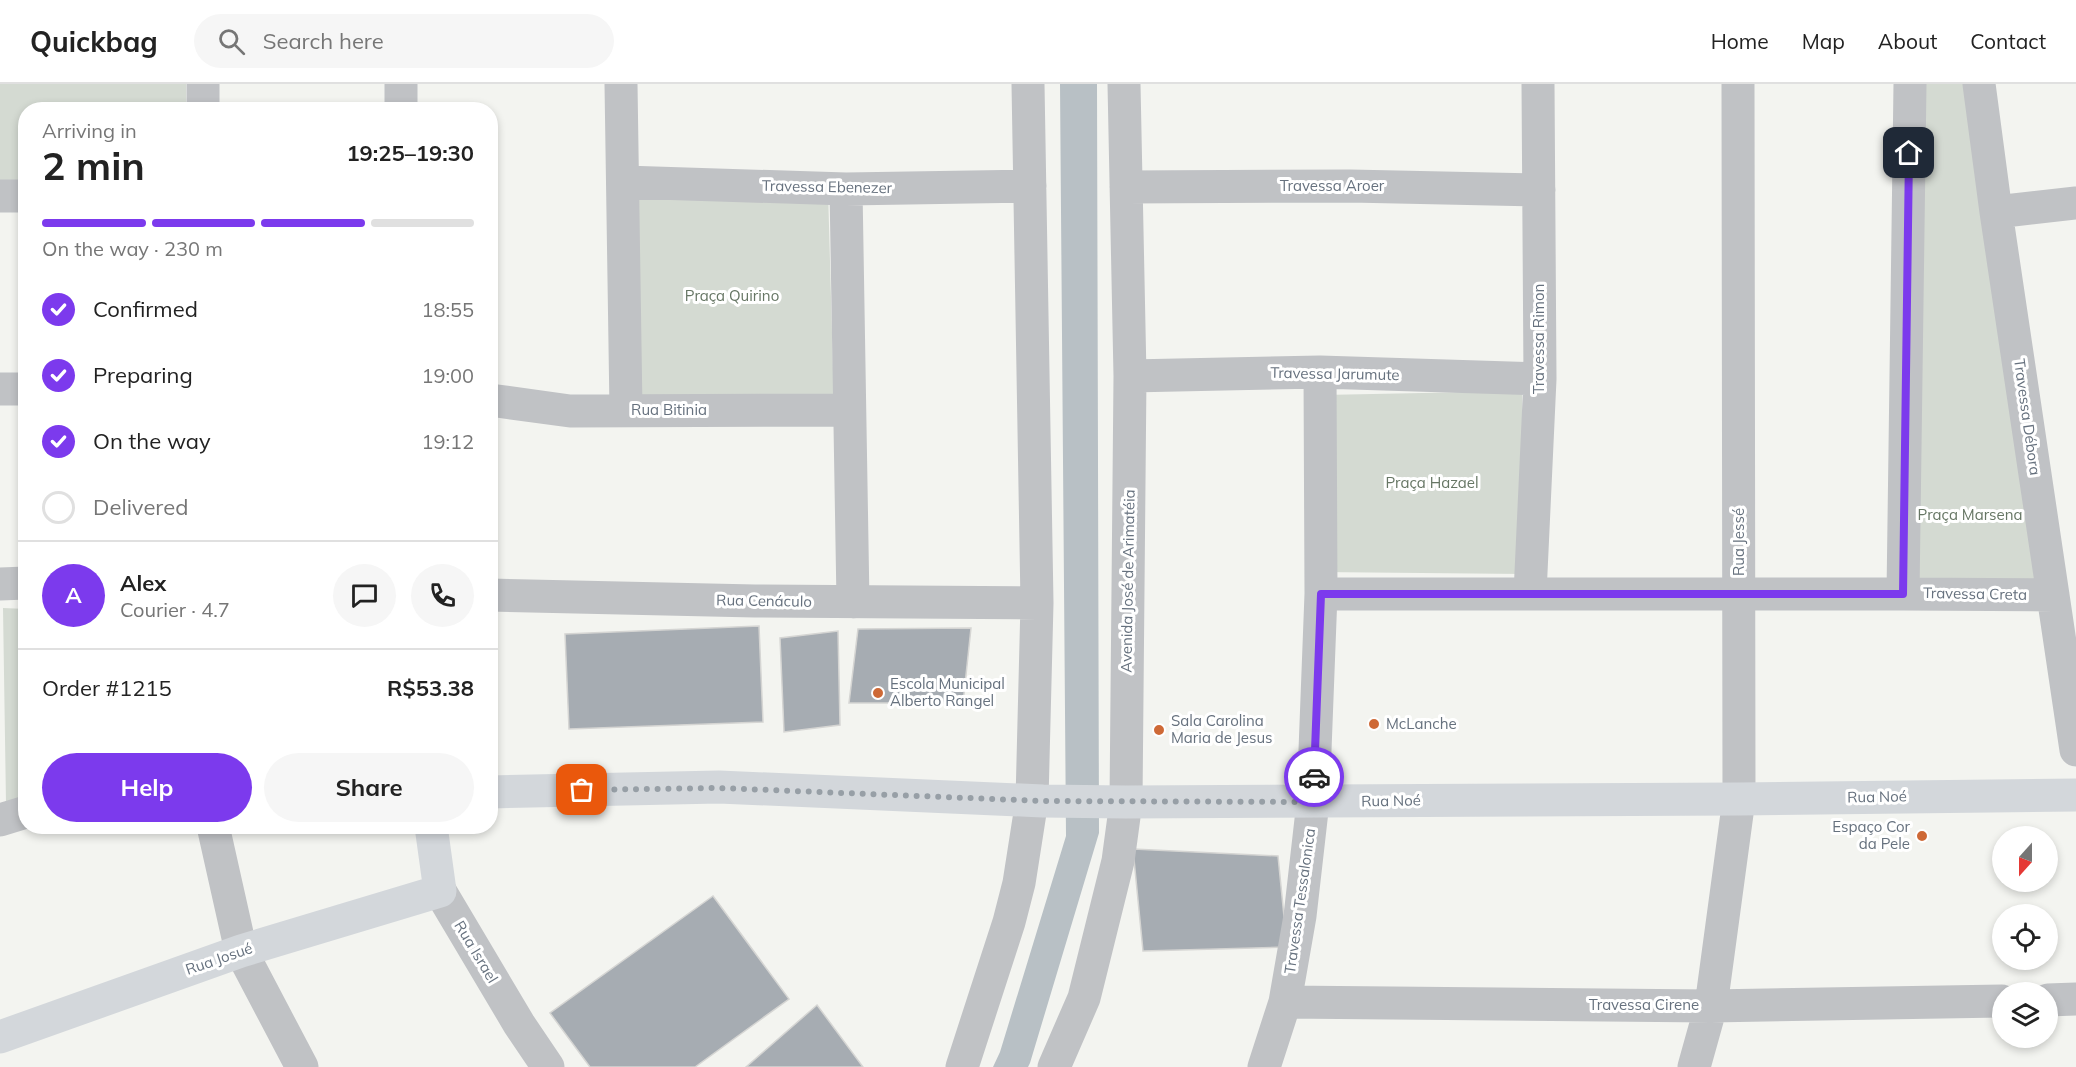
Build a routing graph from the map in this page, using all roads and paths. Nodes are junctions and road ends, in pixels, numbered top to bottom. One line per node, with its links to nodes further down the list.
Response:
1 (203, 84): 10 (street)
2 (401, 84): 11 (street)
3 (621, 84): 12 (street)
4 (1028, 84): 13 (street)
5 (1125, 84): 14 (street, Avenida José de Arimatéia)
6 (1538, 84): 16 (street, Travessa Rimon)
7 (1738, 84): 33 (street, Rua Jessé)
8 (1910, 84): 34 (street)
9 (1979, 84): 20 (street, Travessa Débora)
10 (203, 102)
11 (401, 102)
12 (624, 182): 15 (street, Travessa Ebenezer); 27 (street)
13 (1030, 186): 15 (street, Travessa Ebenezer); 38 (street)
14 (1126, 187): 16 (street, Travessa Aroer); 22 (street, Avenida José de Arimatéia)
15 (846, 189): 28 (street)
16 (1539, 190): 23 (street, Travessa Rimon)
17 (0, 196): 18 (street)
18 (18, 196)
19 (2076, 203): 20 (street)
20 (1996, 212): 36 (street, Travessa Débora)
21 (1320, 372): 22 (street, Travessa Jarumute); 23 (street, Travessa Jarumute); 31 (street, Travessa Tessalonica)
22 (1130, 376): 44 (street, Avenida José de Arimatéia)
23 (1540, 379): 32 (street, Travessa Rimon)
24 (0, 389): 25 (street)
25 (18, 389)
26 (498, 401): 27 (street, Rua Bitinia)
27 (626, 410): 28 (street, Rua Bitinia)
28 (849, 410): 37 (street)
29 (18, 583): 30 (street)
30 (0, 584)
31 (1321, 594): 32 (street, Travessa Creta); 45 (street, Travessa Tessalonica)
32 (1530, 594): 33 (street, Travessa Creta)
33 (1740, 594): 34 (street, Travessa Creta); 42 (street, Rua Jessé)
34 (1903, 594): 36 (street, Travessa Creta)
35 (498, 595): 37 (street, Rua Cenáculo)
36 (2053, 596): 39 (street, Travessa Débora)
37 (853, 602): 38 (street, Rua Cenáculo)
38 (1037, 603): 43 (street)
39 (2076, 750)
40 (498, 792): 43 (street, Rua Noé)
41 (2076, 795): 42 (street, Rua Noé)
42 (1739, 799): 45 (street, Rua Noé); 56 (street, Rua Jessé)
43 (1037, 801): 44 (street, Rua Noé); 60 (street)
44 (1121, 802): 45 (street, Rua Noé); 61 (street, Avenida José de Arimatéia)
45 (1313, 802): 55 (street, Travessa Tessalonica)
46 (18, 814): 47 (street)
47 (0, 820)
48 (215, 834): 51 (street)
49 (432, 834): 50 (street, Rua Israel)
50 (440, 891): 51 (street, Rua Josué); 59 (street, Rua Israel)
51 (241, 951): 57 (street, Rua Josué); 58 (street)
52 (2076, 999): 54 (street)
53 (1992, 1000): 56 (street, Travessa Cirene)
54 (2058, 1000)
55 (1285, 1002): 56 (street, Travessa Cirene); 62 (street, Travessa Tessalonica)
56 (1711, 1006): 63 (street, Rua Jessé)
57 (0, 1037)
58 (302, 1067)
59 (548, 1067)
60 (962, 1067)
61 (1054, 1067)
62 (1264, 1067)
63 (1694, 1067)

